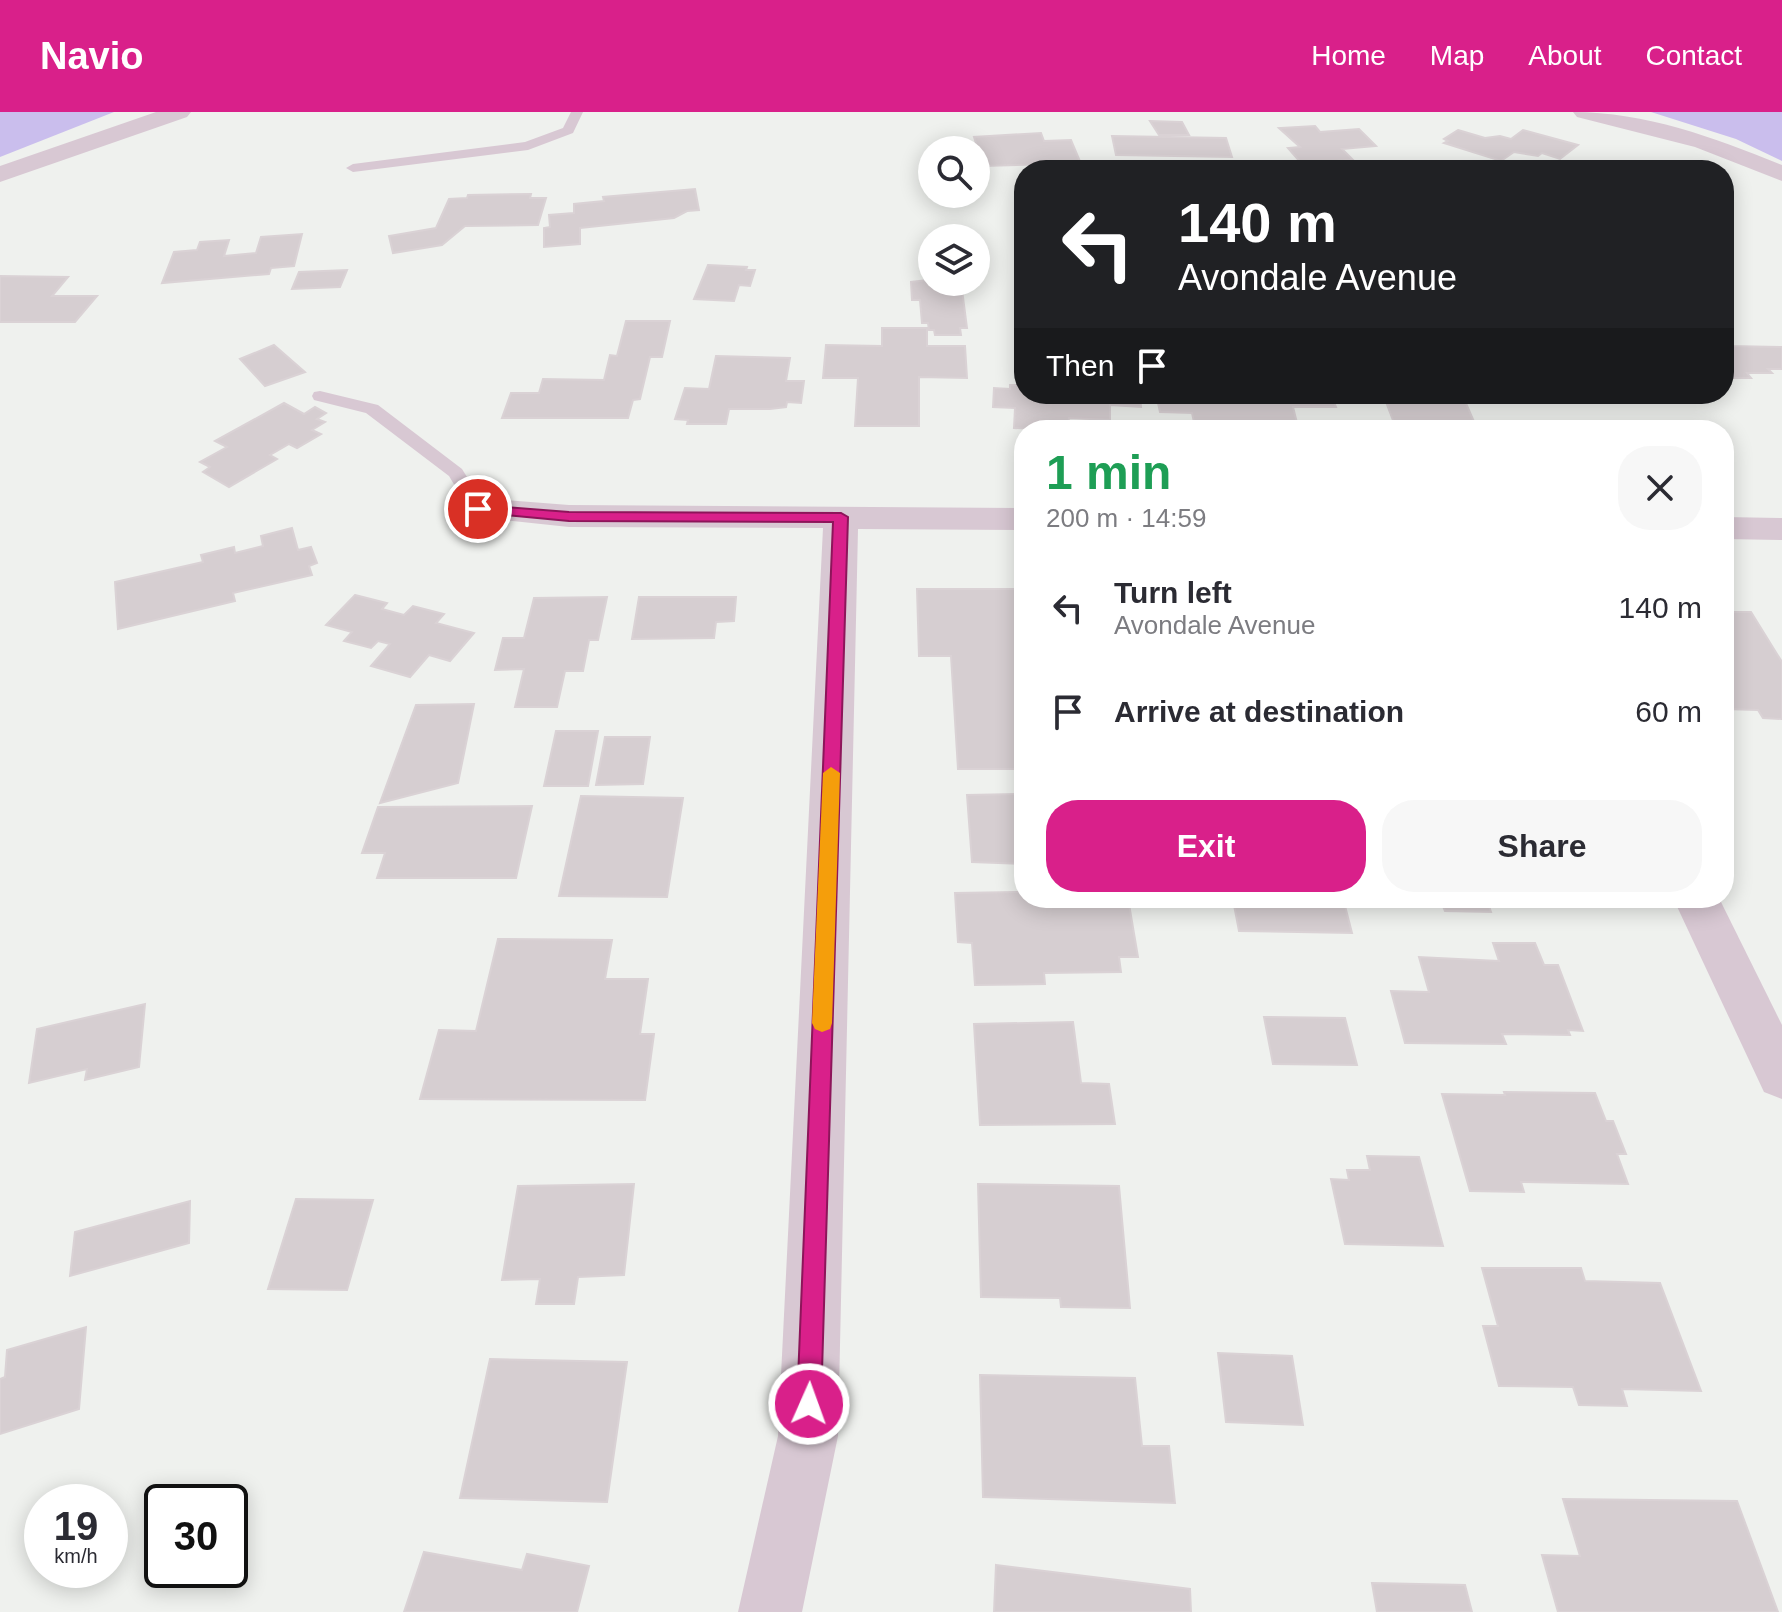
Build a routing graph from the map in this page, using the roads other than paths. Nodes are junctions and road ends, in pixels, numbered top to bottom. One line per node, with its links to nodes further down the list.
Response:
1 (179, 112): 6 (street)
2 (577, 112): 4 (lane)
3 (1585, 112): 5 (street)
4 (353, 168)
5 (1782, 174)
6 (0, 175)
7 (320, 396): 8 (lane)
8 (478, 509): 9 (street)
9 (841, 517): 10 (street); 15 (street)
10 (1014, 519)
11 (1734, 528): 12 (street)
12 (1782, 529)
13 (1701, 908): 14 (street)
14 (1782, 1076)
15 (770, 1612)

